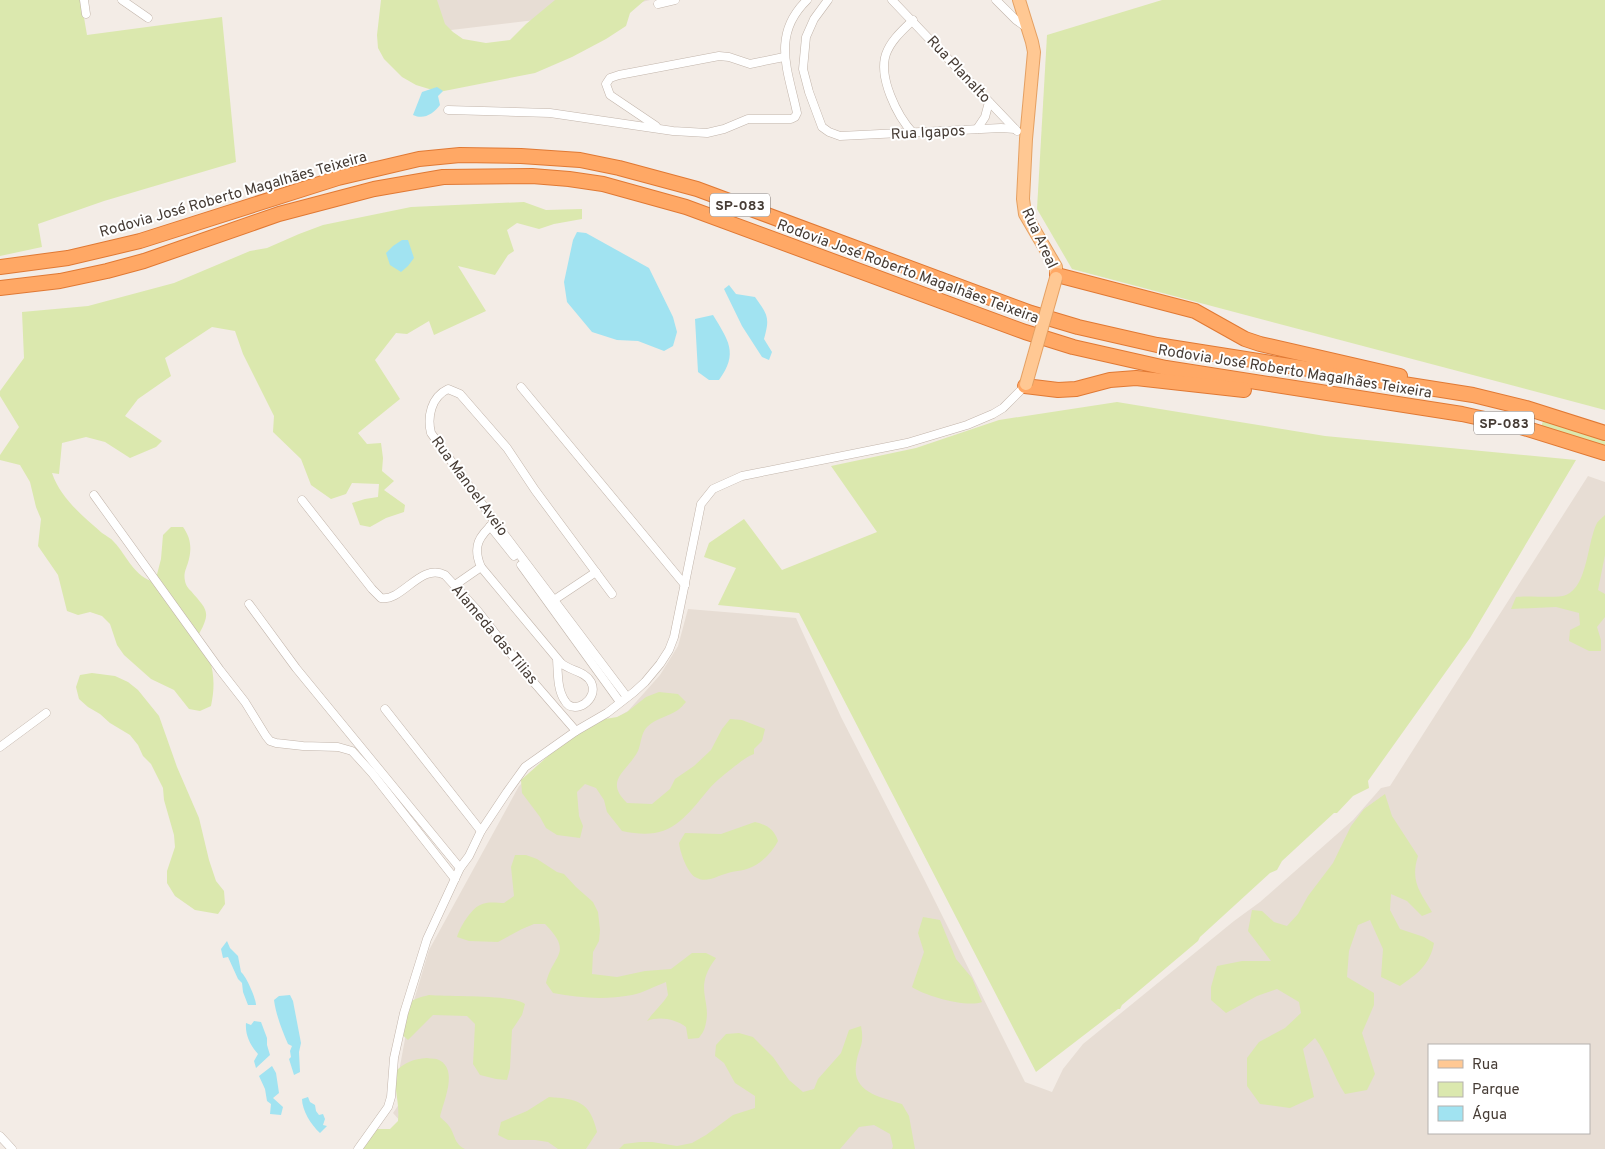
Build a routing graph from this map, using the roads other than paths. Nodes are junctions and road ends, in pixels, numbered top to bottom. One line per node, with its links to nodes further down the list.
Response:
1 (84, 0): 10 (street)
2 (122, 0): 11 (street)
3 (675, 0): 9 (street)
4 (807, 0): 14 (street)
5 (828, 0): 20 (street, Rua Igapos)
6 (892, 0): 12 (street, Rua Planalto)
7 (996, 0): 13 (street)
8 (1019, 3): 13 (main road, Rua Areal)
9 (658, 4)
10 (86, 14)
11 (148, 18)
12 (913, 20): 15 (street, Rua Planalto); 20 (street)
13 (1028, 28): 21 (main road, Rua Areal)
14 (784, 57): 17 (street); 17 (street)
15 (989, 102): 18 (street); 19 (street, Rua Planalto)
16 (448, 110): 17 (street)
17 (659, 128)
18 (977, 129): 19 (street, Rua Igapos); 20 (street, Rua Igapos)
19 (1016, 129): 21 (street, Rua Planalto)
20 (913, 133)
21 (1026, 138): 23 (main road, Rua Areal)
22 (0, 267): 27 (highway, Rodovia José Roberto Magalhães Teixeira / SP-083)
23 (1057, 276): 25 (main road, bridge); 27 (highway)
24 (0, 288): 28 (highway, Rodovia José Roberto Magalhães Teixeira / SP-083)
25 (1026, 385): 28 (highway); 37 (street)
26 (521, 387): 37 (street)
27 (1473, 395): 29 (highway, Rodovia José Roberto Magalhães Teixeira / SP-083)
28 (1370, 400): 30 (highway, Rodovia José Roberto Magalhães Teixeira / SP-083)
29 (1605, 433)
30 (1605, 453)
31 (94, 495): 49 (street)
32 (302, 500): 36 (street, Alameda das Tilias)
33 (492, 524): 34 (street); 35 (street, Rua Manoel Aveio); 39 (street, Rua Manoel Aveio); 42 (street)
34 (481, 567): 36 (street); 41 (street)
35 (596, 572): 38 (street, Rua Manoel Aveio); 39 (street)
36 (455, 585): 45 (street, Alameda das Tilias)
37 (685, 585): 42 (street)
38 (612, 594)
39 (554, 600): 42 (street, Rua Manoel Aveio)
40 (250, 604): 48 (street)
41 (557, 658): 41 (street)
42 (624, 699): 45 (street)
43 (385, 709): 47 (street)
44 (46, 713): 46 (street)
45 (576, 732): 47 (street)
46 (0, 747)
47 (481, 831): 48 (street)
48 (460, 868): 49 (street)
49 (455, 879): 52 (street)
50 (0, 1136): 51 (street)
51 (12, 1149)
52 (358, 1149)

